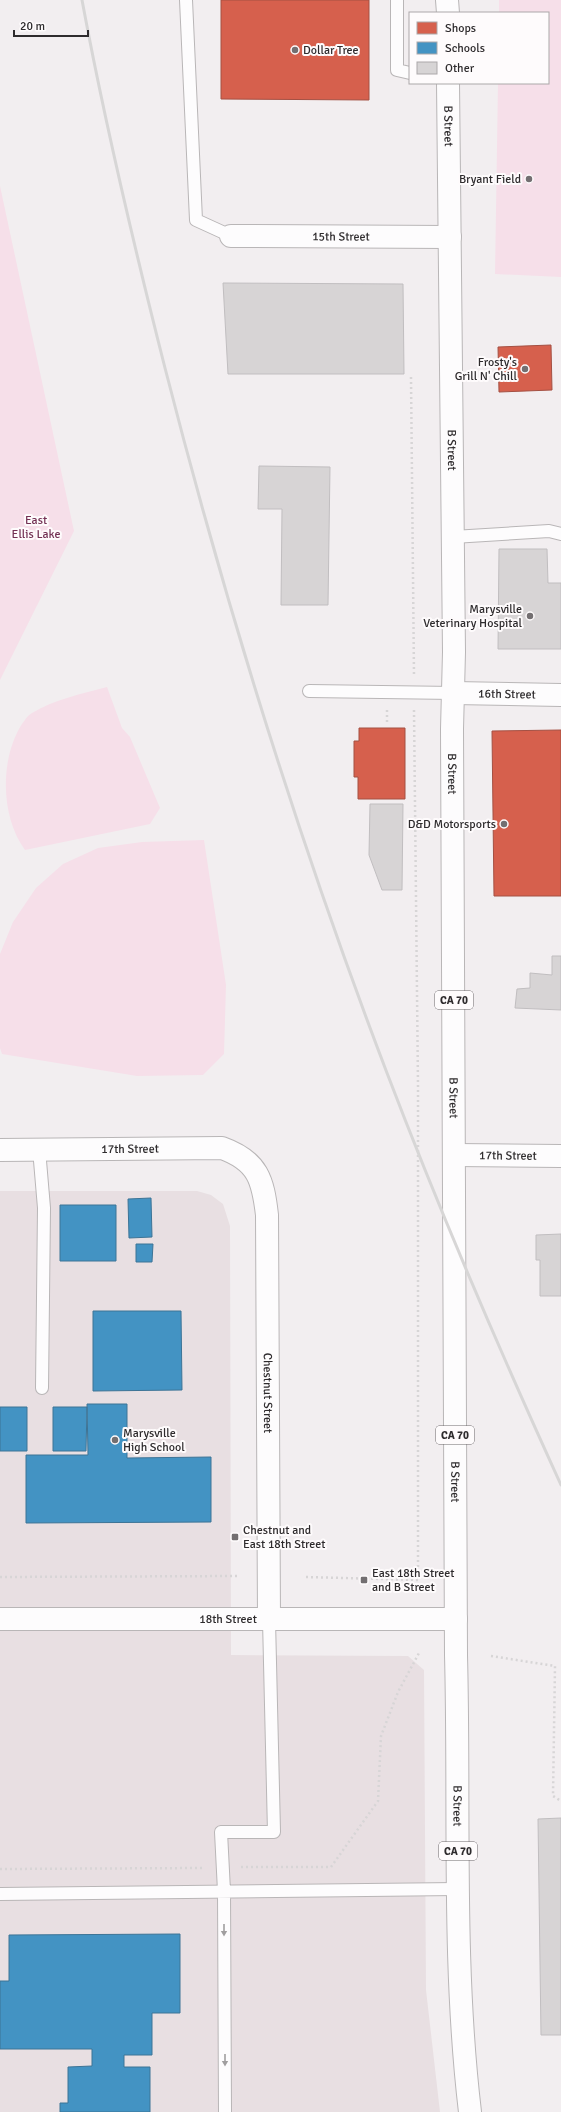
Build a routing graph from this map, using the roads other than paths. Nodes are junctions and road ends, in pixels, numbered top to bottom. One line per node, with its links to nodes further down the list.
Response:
1 (186, 0): 7 (lane)
2 (397, 0): 5 (lane)
3 (447, 0): 4 (main road)
4 (448, 12)
5 (409, 73)
6 (448, 84): 8 (main road, B Street / CA 70)
7 (231, 236): 8 (main road, 15th Street)
8 (450, 237): 10 (main road, B Street / CA 70)
9 (561, 534): 10 (lane)
10 (453, 537): 12 (main road, B Street / CA 70)
11 (309, 691): 12 (lane)
12 (454, 693): 13 (main road, 16th Street); 16 (main road, B Street / CA 70)
13 (561, 695)
14 (39, 1149): 15 (main road, 17th Street); 18 (main road, 17th Street); 19 (lane)
15 (0, 1150)
16 (455, 1155): 17 (main road, 17th Street); 21 (main road, B Street / CA 70)
17 (561, 1156)
18 (254, 1168): 22 (main road, Chestnut Street)
19 (42, 1388)
20 (0, 1619): 22 (main road, 18th Street)
21 (456, 1619): 22 (main road, 18th Street); 23 (main road, B Street / CA 70)
22 (269, 1620): 24 (lane)
23 (458, 1888): 24 (lane); 27 (main road, B Street / CA 70)
24 (224, 1891): 25 (lane); 26 (lane, one-way to 26)
25 (0, 1894)
26 (225, 2112)
27 (470, 2112)

